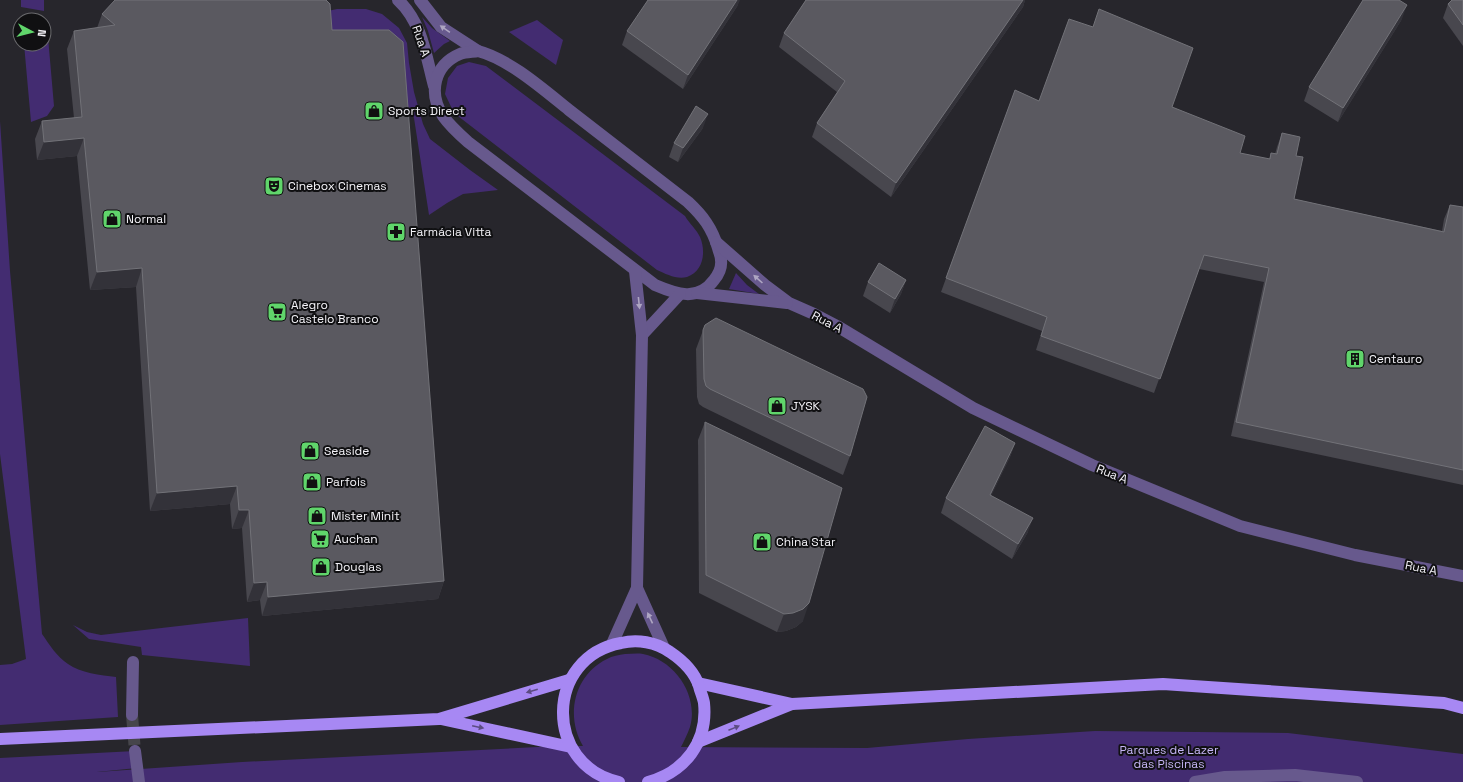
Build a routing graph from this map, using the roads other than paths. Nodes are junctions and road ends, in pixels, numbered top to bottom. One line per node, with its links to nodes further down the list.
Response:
1 (398, 0): 4 (street, Rua A)
2 (420, 0): 3 (street, Rua A, one-way to 2)
3 (478, 51): 4 (street); 5 (street, Rua A)
4 (434, 87): 6 (street, Rua A)
5 (716, 242): 7 (street); 9 (street, Rua A, one-way to 5)
6 (635, 271): 8 (street, Rua A); 10 (street, one-way to 10)
7 (697, 293): 8 (street, Rua A); 9 (street, Rua A)
8 (680, 294): 10 (street)
9 (789, 303): 11 (street, Rua A)
10 (642, 335): 12 (street)
11 (1463, 576)
12 (636, 588): 13 (street); 14 (street, one-way to 12)
13 (612, 644): 14 (main road); 16 (main road)
14 (664, 648): 17 (main road)
15 (133, 662): 20 (street)
16 (569, 680): 21 (main road, one-way to 21); 24 (main road)
17 (698, 683): 18 (main road); 23 (main road)
18 (792, 704): 19 (main road); 23 (main road, one-way to 18)
19 (1463, 708)
20 (132, 715)
21 (440, 719): 22 (main road); 24 (main road, one-way to 24)
22 (0, 739)
23 (698, 742): 27 (main road)
24 (571, 747): 26 (main road)
25 (135, 751): 28 (street)
26 (593, 772): 29 (street); 30 (main road)
27 (660, 780): 31 (main road)
28 (139, 782)
29 (601, 782)
30 (619, 782)
31 (648, 782)
32 (1195, 782): 33 (street)
33 (1357, 782)

